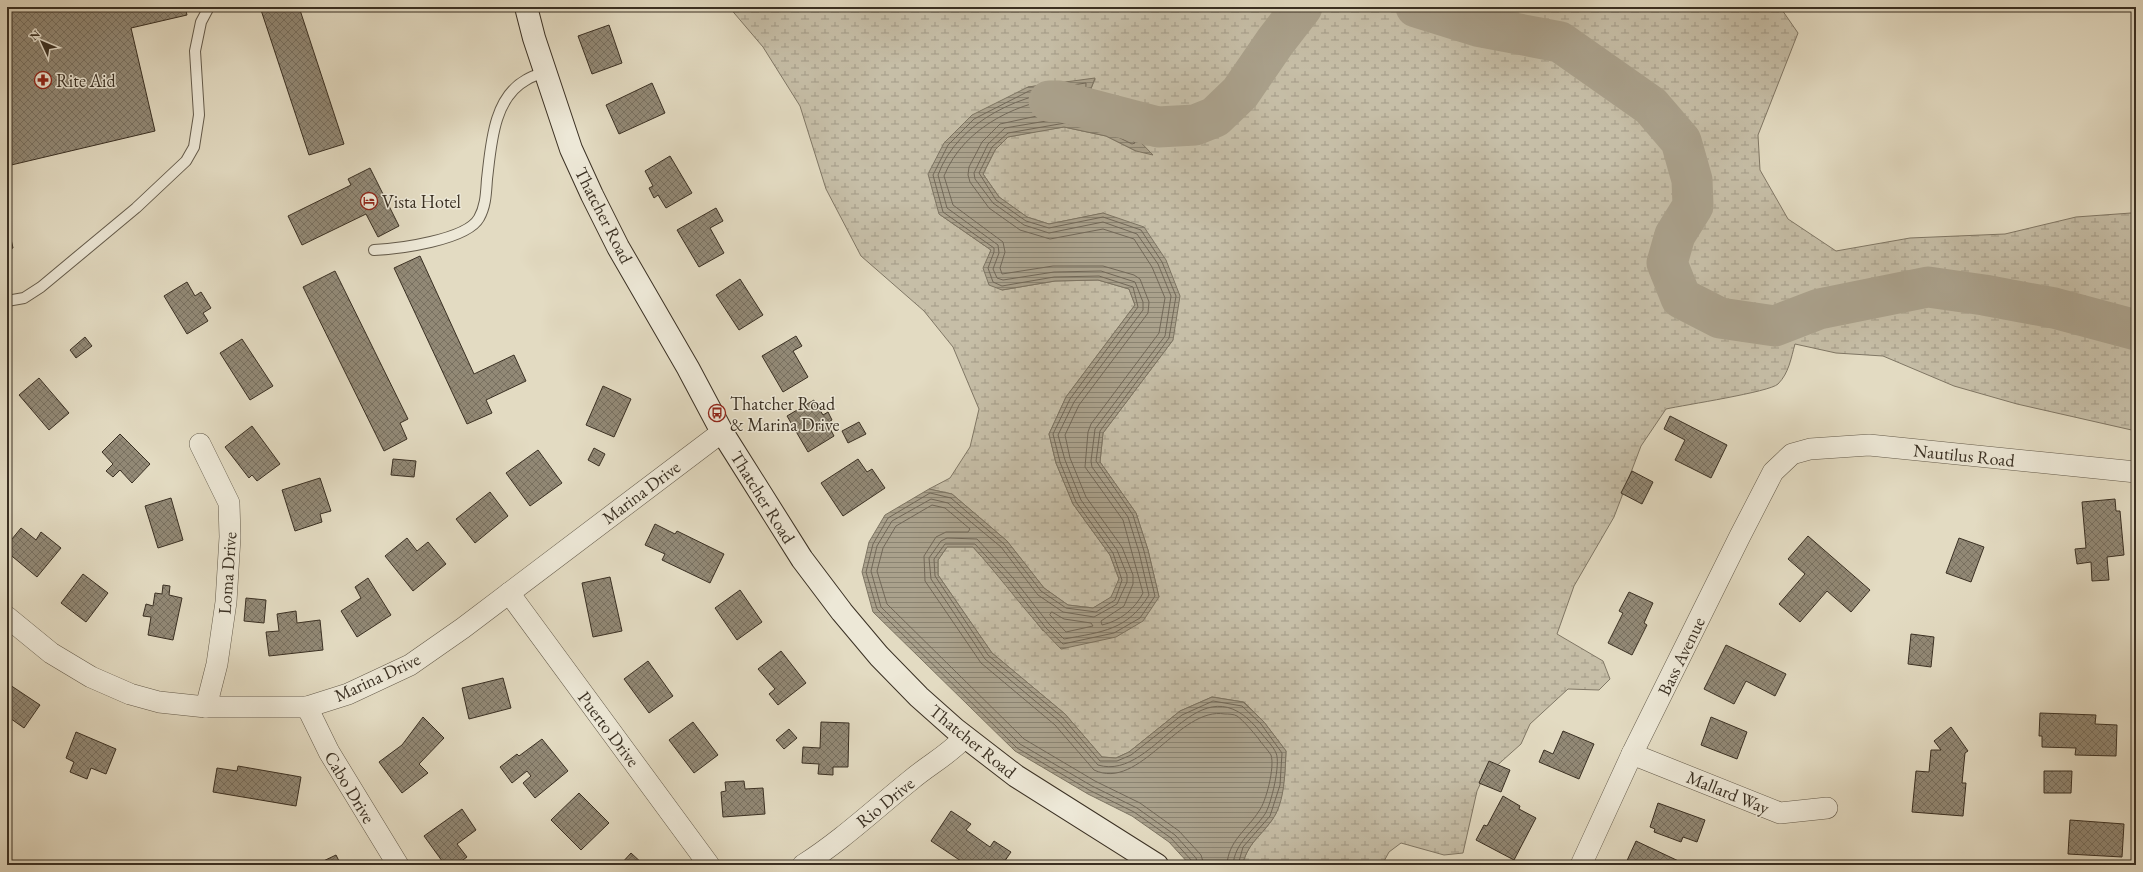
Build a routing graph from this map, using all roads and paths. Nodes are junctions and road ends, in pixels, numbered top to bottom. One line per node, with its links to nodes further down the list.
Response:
1 (209, 7): 5 (lane)
2 (526, 7): 3 (main road, Thatcher Road)
3 (546, 72): 4 (lane); 6 (main road, Thatcher Road)
4 (374, 250)
5 (7, 301)
6 (722, 432): 10 (street, Marina Drive); 14 (main road, Thatcher Road)
7 (200, 444): 12 (street, Loma Drive)
8 (1792, 454): 9 (street, Nautilus Road); 15 (street, Bass Avenue)
9 (2136, 472)
10 (509, 593): 13 (street, Marina Drive); 18 (street, Puerto Drive)
11 (7, 617): 12 (street, Marina Drive)
12 (206, 707): 13 (street, Marina Drive)
13 (307, 707): 17 (street, Cabo Drive)
14 (965, 737): 19 (street, Rio Drive); 20 (main road, Thatcher Road)
15 (1632, 754): 16 (street, Mallard Way); 21 (street, Bass Avenue)
16 (1827, 808)
17 (398, 865)
18 (709, 865)
19 (803, 865)
20 (1157, 865)
21 (1581, 865)

